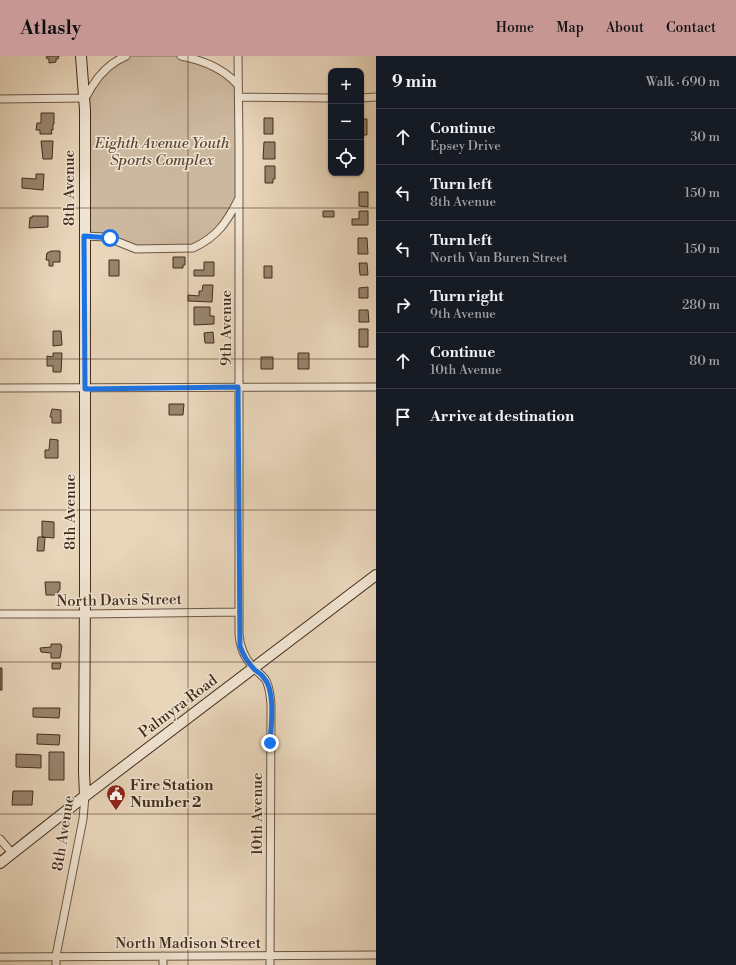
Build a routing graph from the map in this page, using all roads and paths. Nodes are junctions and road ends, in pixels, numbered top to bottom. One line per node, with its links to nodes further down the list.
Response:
1 (81, 56): 7 (street, 8th Avenue)
2 (126, 56): 7 (street)
3 (181, 56): 5 (street)
4 (238, 56): 5 (street, 9th Avenue)
5 (238, 84): 6 (street, 9th Avenue)
6 (239, 97): 8 (street); 12 (street, 9th Avenue)
7 (85, 98): 11 (street); 13 (street, 8th Avenue)
8 (328, 98)
9 (364, 98): 10 (street)
10 (376, 98)
11 (0, 99)
12 (239, 198): 13 (street); 14 (street, 9th Avenue)
13 (84, 236): 17 (street, 8th Avenue)
14 (238, 387): 15 (street); 17 (street); 19 (street, 9th Avenue)
15 (376, 387)
16 (0, 388): 17 (street)
17 (85, 389): 21 (street, 8th Avenue)
18 (376, 575): 22 (street, Palmyra Road)
19 (239, 612): 21 (street, North Davis Street); 22 (street, 9th Avenue)
20 (0, 614): 21 (street, North Davis Street)
21 (85, 614): 23 (street, 8th Avenue)
22 (254, 668): 23 (street, Palmyra Road); 29 (street, 10th Avenue)
23 (85, 796): 25 (street, Palmyra Road); 27 (street, 8th Avenue)
24 (0, 839): 25 (street)
25 (12, 854): 26 (street, Palmyra Road)
26 (0, 863)
27 (56, 956): 28 (street, North Madison Street); 31 (street, North Madison Street); 32 (street, 8th Avenue)
28 (163, 956): 29 (street, North Madison Street); 33 (street)
29 (270, 956): 30 (street, North Madison Street); 34 (street, 10th Avenue)
30 (376, 956)
31 (0, 957)
32 (56, 965)
33 (163, 965)
34 (270, 965)

